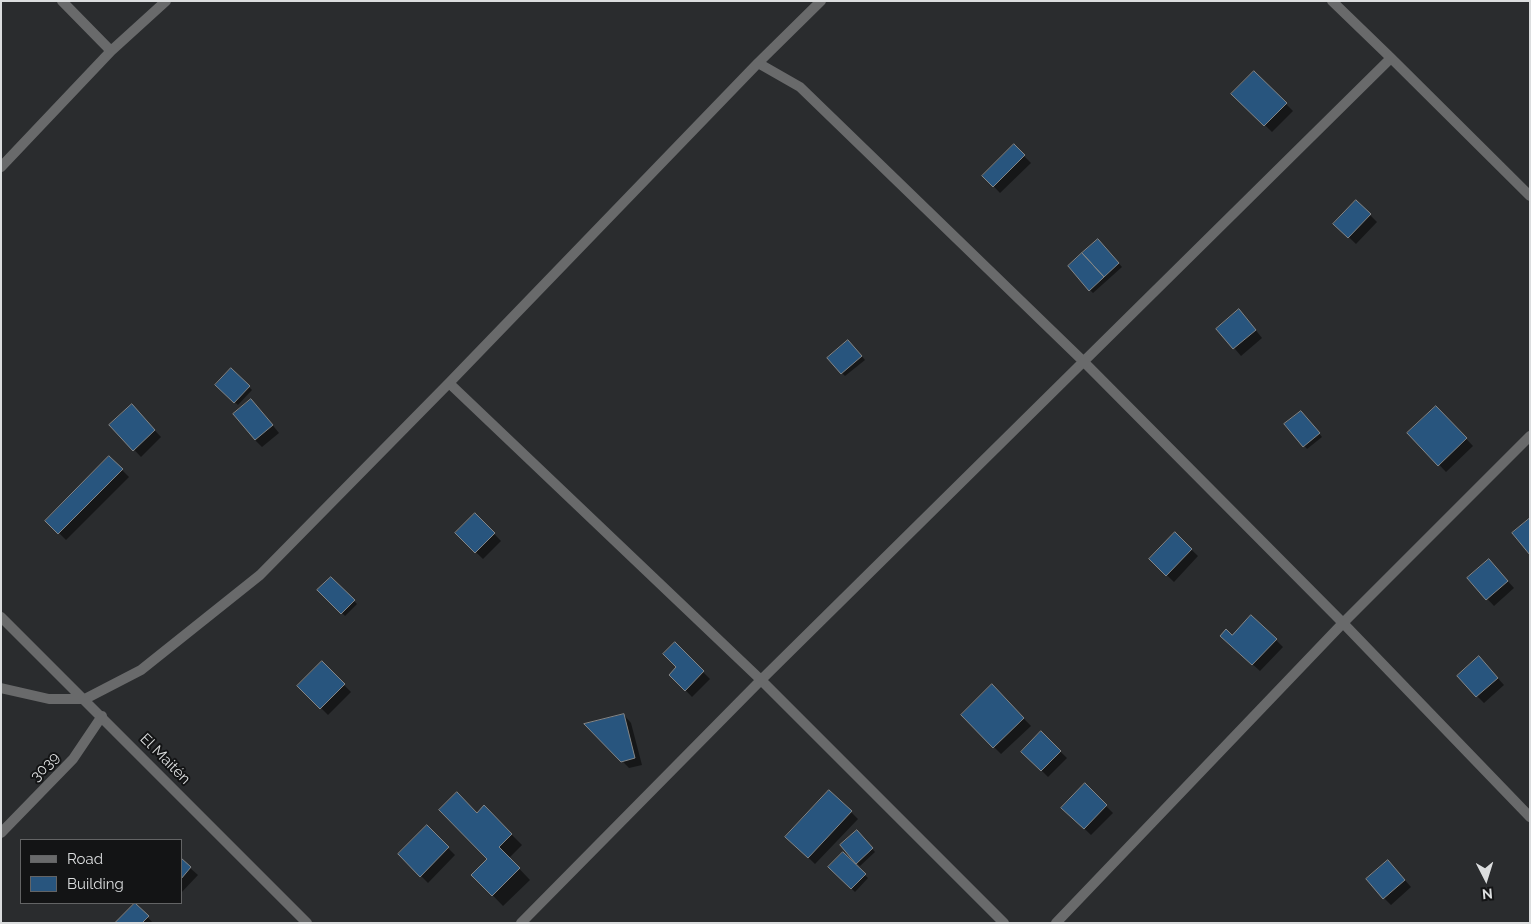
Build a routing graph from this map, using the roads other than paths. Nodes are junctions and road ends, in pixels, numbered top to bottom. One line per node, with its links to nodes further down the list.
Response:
1 (62, 1): 5 (street)
2 (166, 1): 5 (street)
3 (821, 1): 7 (street)
4 (1332, 1): 6 (street)
5 (111, 50): 8 (street)
6 (1391, 58): 9 (street); 10 (street)
7 (758, 63): 10 (street); 11 (street)
8 (1, 166)
9 (1530, 196)
10 (1083, 361): 14 (street); 15 (street)
11 (449, 383): 15 (street); 17 (street)
12 (1530, 436): 14 (street)
13 (1, 617): 17 (street, El Maitén)
14 (1343, 623): 19 (street); 24 (street)
15 (761, 680): 22 (street); 23 (street)
16 (1, 688): 17 (street)
17 (85, 699): 18 (street, El Maitén)
18 (102, 716): 20 (street, 3039); 21 (street, El Maitén)
19 (1530, 817)
20 (1, 833)
21 (307, 923)
22 (521, 923)
23 (1004, 923)
24 (1056, 923)

